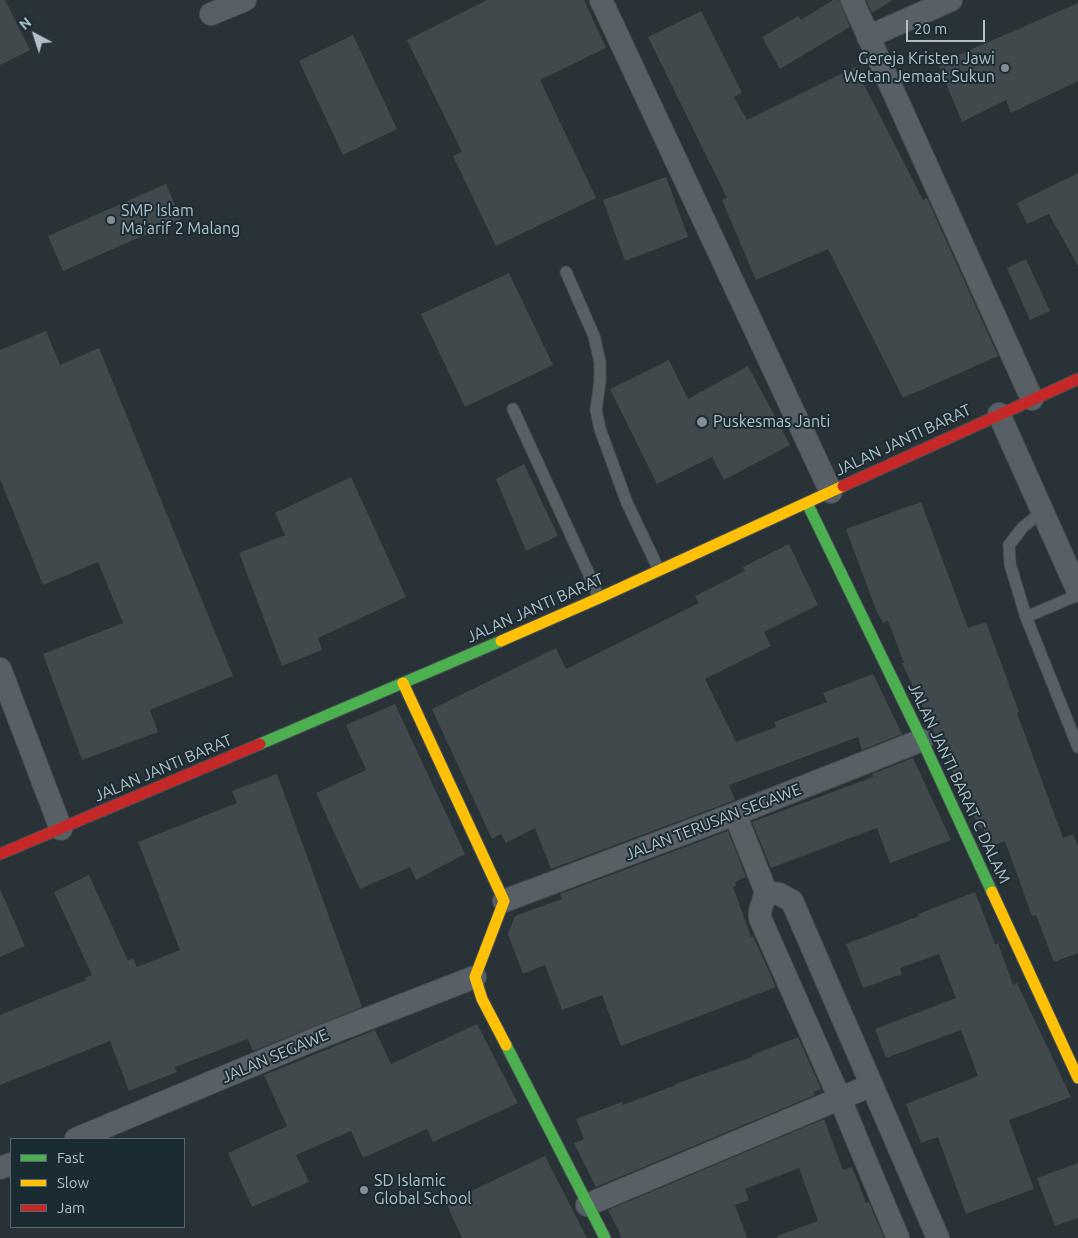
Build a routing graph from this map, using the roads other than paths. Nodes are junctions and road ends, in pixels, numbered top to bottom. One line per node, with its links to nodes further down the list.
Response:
1 (244, 0): 5 (street)
2 (601, 0): 12 (street)
3 (852, 0): 6 (street)
4 (950, 0): 6 (street)
5 (211, 14)
6 (868, 38): 9 (street)
7 (566, 272): 15 (lane)
8 (1078, 379): 9 (street, JALAN JANTI BARAT)
9 (1032, 399): 11 (street, JALAN JANTI BARAT)
10 (513, 409): 18 (lane)
11 (999, 414): 12 (street, JALAN JANTI BARAT); 14 (street)
12 (830, 492): 13 (street, JALAN JANTI BARAT)
13 (806, 503): 15 (street, JALAN JANTI BARAT); 22 (street, JALAN JANTI BARAT C DALAM)
14 (1044, 514): 16 (street); 19 (lane)
15 (659, 570): 18 (street, JALAN JANTI BARAT)
16 (1078, 591)
17 (1078, 595): 19 (lane)
18 (598, 598): 21 (street, JALAN JANTI BARAT)
19 (1026, 617): 23 (lane)
20 (0, 669): 25 (street)
21 (403, 683): 25 (street, JALAN JANTI BARAT); 28 (street)
22 (922, 740): 24 (street, JALAN TERUSAN SEGAWE); 30 (street, JALAN JANTI BARAT C DALAM)
23 (1078, 747)
24 (735, 814): 27 (street); 28 (street, JALAN TERUSAN SEGAWE)
25 (61, 829): 26 (street, JALAN JANTI BARAT)
26 (0, 854)
27 (766, 892): 31 (street); 32 (street)
28 (504, 901): 29 (street)
29 (475, 977): 33 (street, JALAN SEGAWE); 34 (street)
30 (1078, 1078)
31 (872, 1085): 32 (street); 37 (street)
32 (840, 1099): 34 (street); 36 (street)
33 (78, 1138)
34 (588, 1205): 35 (street)
35 (604, 1238)
36 (898, 1238)
37 (938, 1238)

